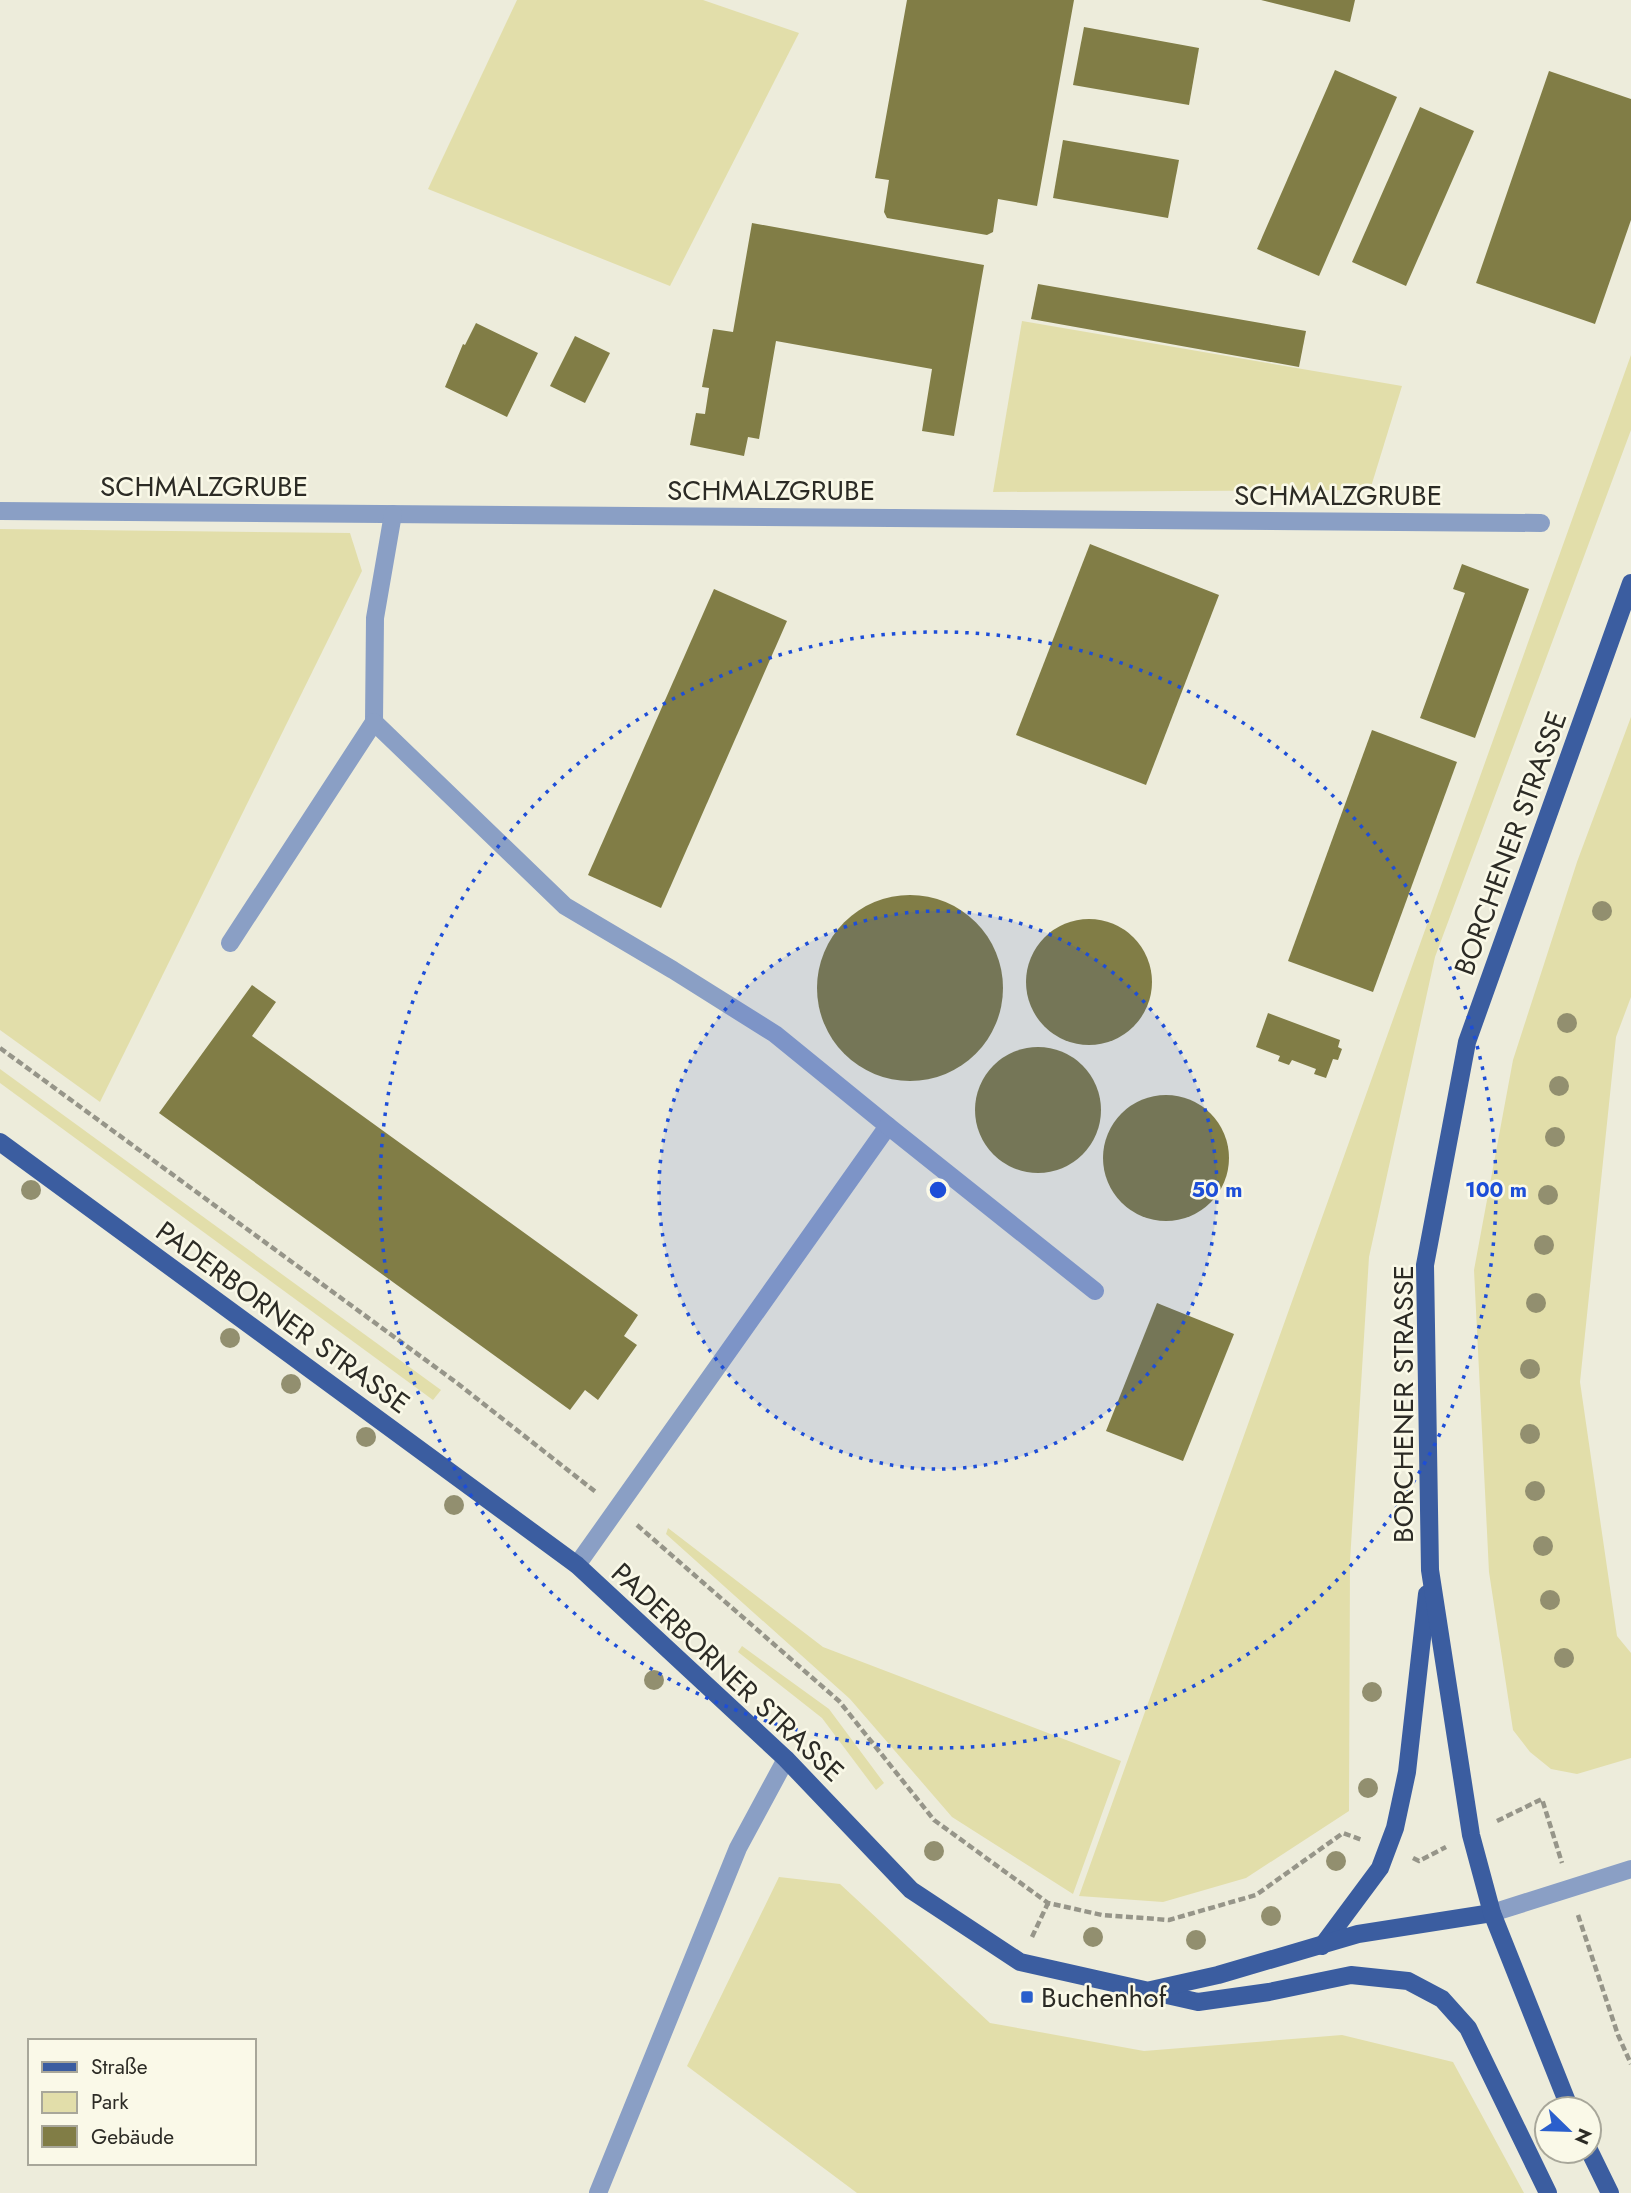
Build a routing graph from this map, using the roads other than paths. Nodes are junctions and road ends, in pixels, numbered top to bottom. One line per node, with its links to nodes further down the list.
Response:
1 (0, 511): 2 (street, SCHMALZGRUBE)
2 (393, 514): 3 (street, SCHMALZGRUBE); 5 (street)
3 (1541, 523)
4 (1631, 583): 11 (main road, BORCHENER STRASSE)
5 (374, 722): 6 (street); 7 (street)
6 (230, 943)
7 (888, 1126): 9 (street); 10 (street)
8 (0, 1142): 10 (main road, PADERBORNER STRASSE)
9 (1095, 1291)
10 (577, 1565): 12 (main road, PADERBORNER STRASSE)
11 (1430, 1570): 14 (main road, BORCHENER STRASSE); 15 (main road)
12 (786, 1759): 16 (main road, PADERBORNER STRASSE); 19 (street)
13 (1631, 1869): 14 (street)
14 (1492, 1913): 15 (main road, PADERBORNER STRASSE); 17 (main road, BORCHENER STRASSE)
15 (1322, 1945): 16 (main road, PADERBORNER STRASSE)
16 (1146, 1990): 20 (main road)
17 (1564, 2095)
18 (1596, 2165): 21 (main road)
19 (598, 2193)
20 (1548, 2193)
21 (1610, 2193)

